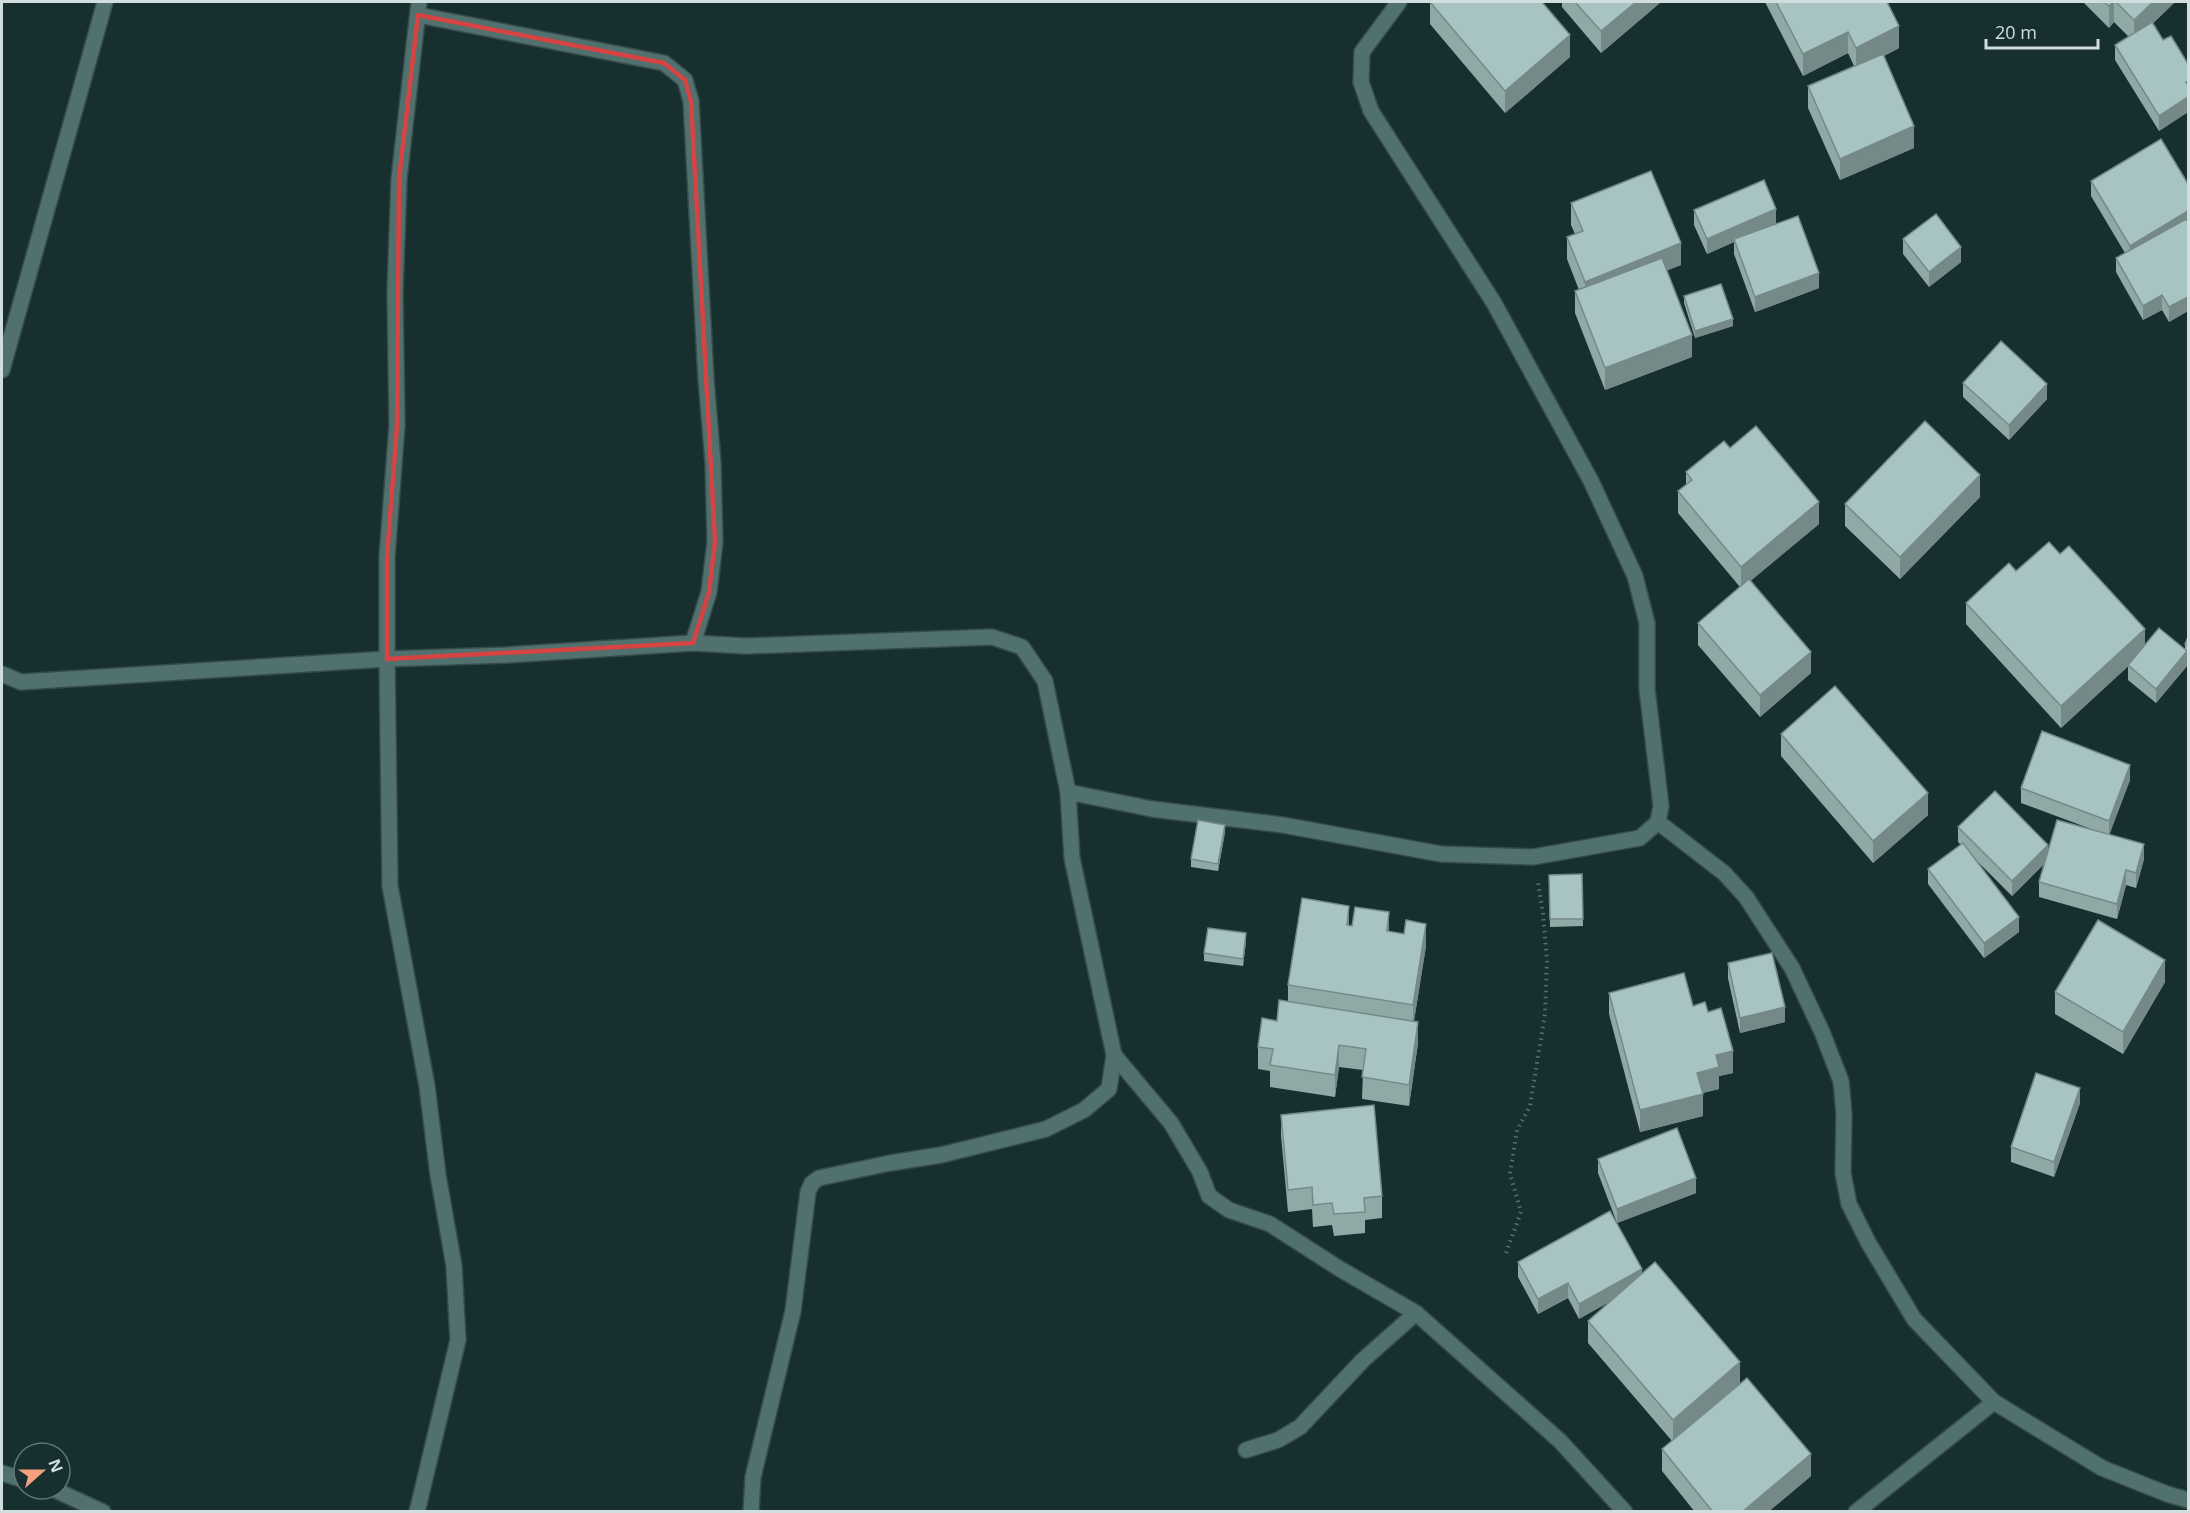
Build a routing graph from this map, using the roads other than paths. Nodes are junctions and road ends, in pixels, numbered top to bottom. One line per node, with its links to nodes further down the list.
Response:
1 (105, 2): 4 (street)
2 (1399, 2): 9 (street)
3 (418, 8): 5 (street); 6 (street)
4 (2, 370)
5 (693, 643): 6 (street); 8 (street)
6 (387, 659): 7 (street); 17 (street)
7 (2, 674)
8 (1068, 792): 9 (street); 10 (street)
9 (1658, 822): 12 (street)
10 (1114, 1055): 11 (street); 18 (street)
11 (1416, 1313): 13 (street); 19 (street)
12 (1994, 1402): 15 (street); 20 (street)
13 (1246, 1450)
14 (72, 1498): 16 (street)
15 (2188, 1500)
16 (103, 1512)
17 (417, 1512)
18 (751, 1512)
19 (1625, 1512)
20 (1856, 1512)

